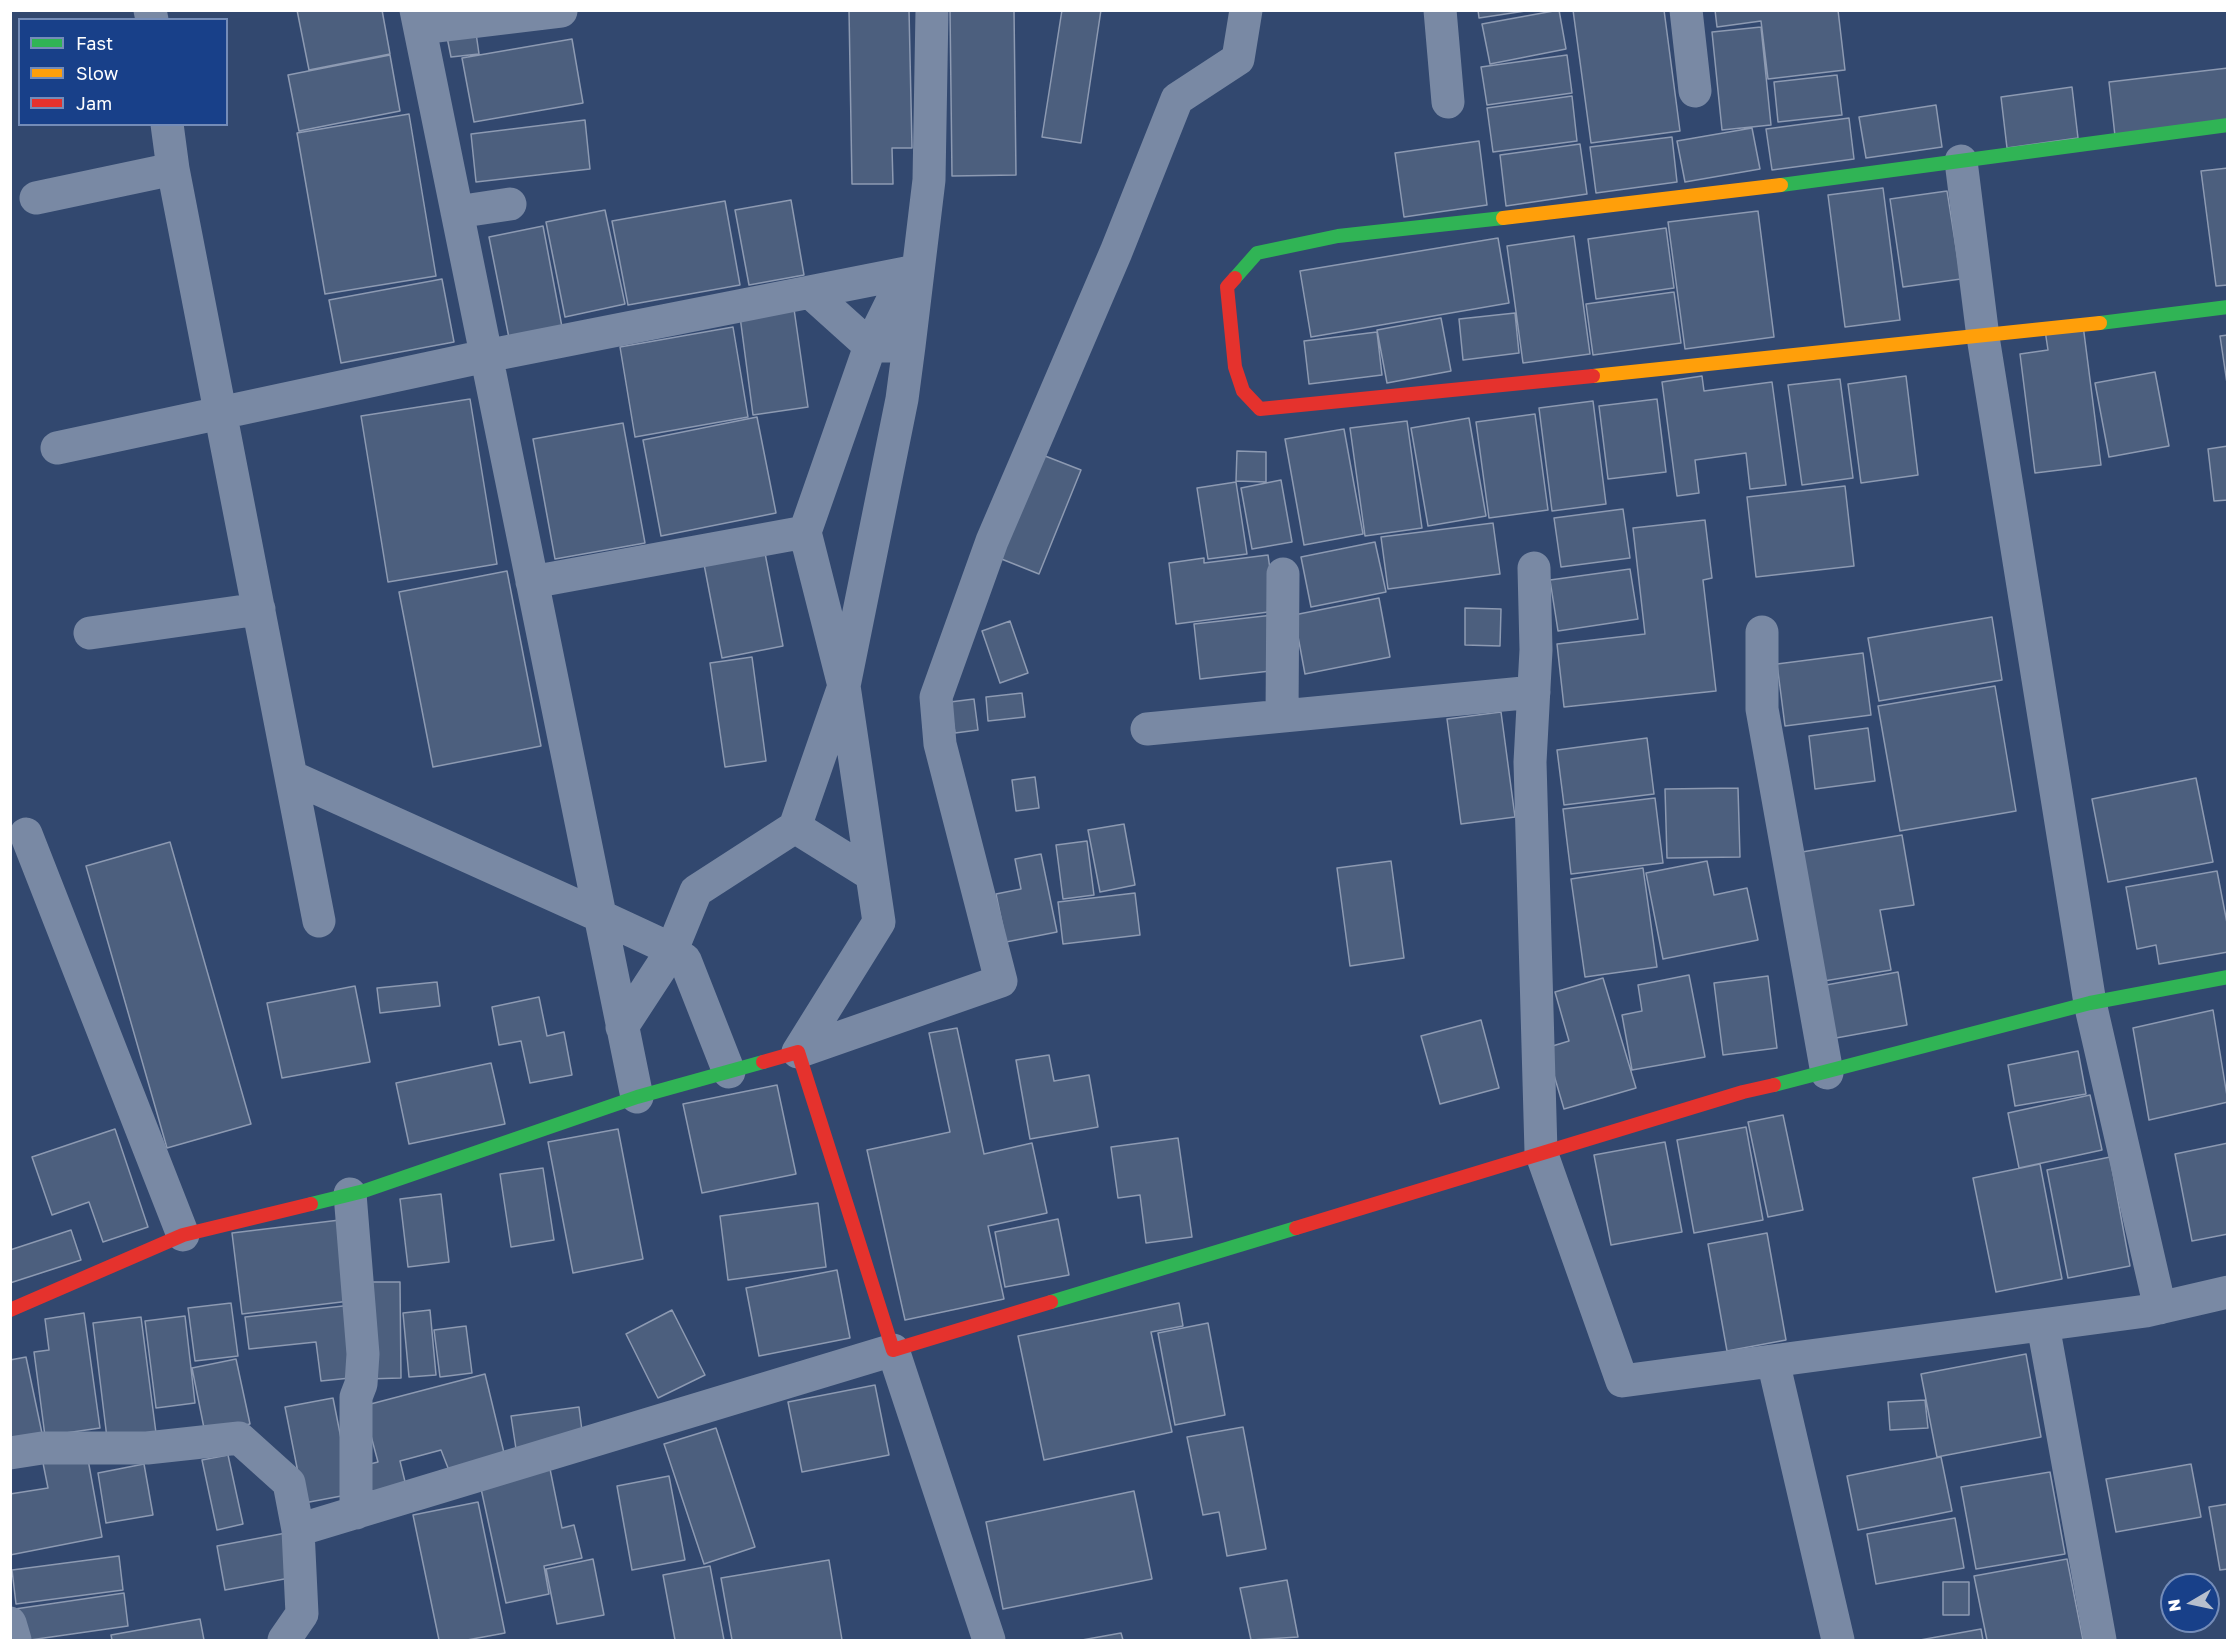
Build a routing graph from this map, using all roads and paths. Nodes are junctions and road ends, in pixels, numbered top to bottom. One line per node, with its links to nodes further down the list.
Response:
1 (932, 10): 20 (street)
2 (1246, 10): 45 (street)
3 (1440, 10): 8 (street)
4 (1686, 10): 7 (street)
5 (561, 11): 6 (street)
6 (418, 19): 15 (street)
7 (1695, 91)
8 (1448, 102)
9 (2228, 125): 11 (street)
10 (166, 126): 12 (street)
11 (1961, 161): 18 (street); 18 (street)
12 (173, 169): 13 (street); 22 (street)
13 (36, 198)
14 (510, 204): 15 (street)
15 (457, 212): 21 (street)
16 (810, 292): 19 (street); 19 (street); 21 (street)
17 (2228, 306): 18 (street)
18 (1983, 337): 43 (street)
19 (870, 346): 20 (street); 24 (street)
20 (909, 346): 31 (street)
21 (486, 356): 22 (street); 27 (street)
22 (222, 414): 23 (street); 28 (street)
23 (57, 448)
24 (805, 532): 27 (street); 31 (street)
25 (1534, 568): 32 (street)
26 (1283, 574): 33 (street)
27 (532, 582): 39 (street)
28 (259, 609): 30 (street); 35 (street)
29 (1762, 632): 47 (street)
30 (90, 633)
31 (844, 686): 36 (street); 38 (street)
32 (1534, 692): 33 (street); 49 (street)
33 (1282, 716): 34 (street)
34 (1147, 729)
35 (292, 777): 39 (street); 40 (street)
36 (795, 827): 38 (street); 41 (street)
37 (26, 834): 51 (street)
38 (873, 874): 45 (street)
39 (600, 916): 41 (street); 44 (street)
40 (319, 921)
41 (671, 952): 44 (street); 46 (street)
42 (2228, 977): 43 (street)
43 (2090, 1003): 47 (street); 53 (street)
44 (622, 1027): 48 (street)
45 (798, 1052): 46 (street); 56 (street)
46 (729, 1072): 48 (street)
47 (1827, 1073): 49 (street)
48 (637, 1097): 50 (street)
49 (1541, 1152): 56 (street); 57 (street)
50 (350, 1194): 51 (street); 59 (street)
51 (183, 1235): 54 (street)
52 (2228, 1292): 53 (street)
53 (2160, 1308): 55 (street)
54 (10, 1310)
55 (2043, 1325): 57 (street); 66 (street)
56 (893, 1350): 59 (street); 62 (street)
57 (1773, 1361): 65 (street)
58 (10, 1453): 60 (street)
59 (356, 1513): 60 (street)
60 (298, 1530): 64 (street)
61 (10, 1623): 63 (street)
62 (980, 1638)
63 (15, 1641)
64 (284, 1641)
65 (1838, 1641)
66 (2100, 1641)

